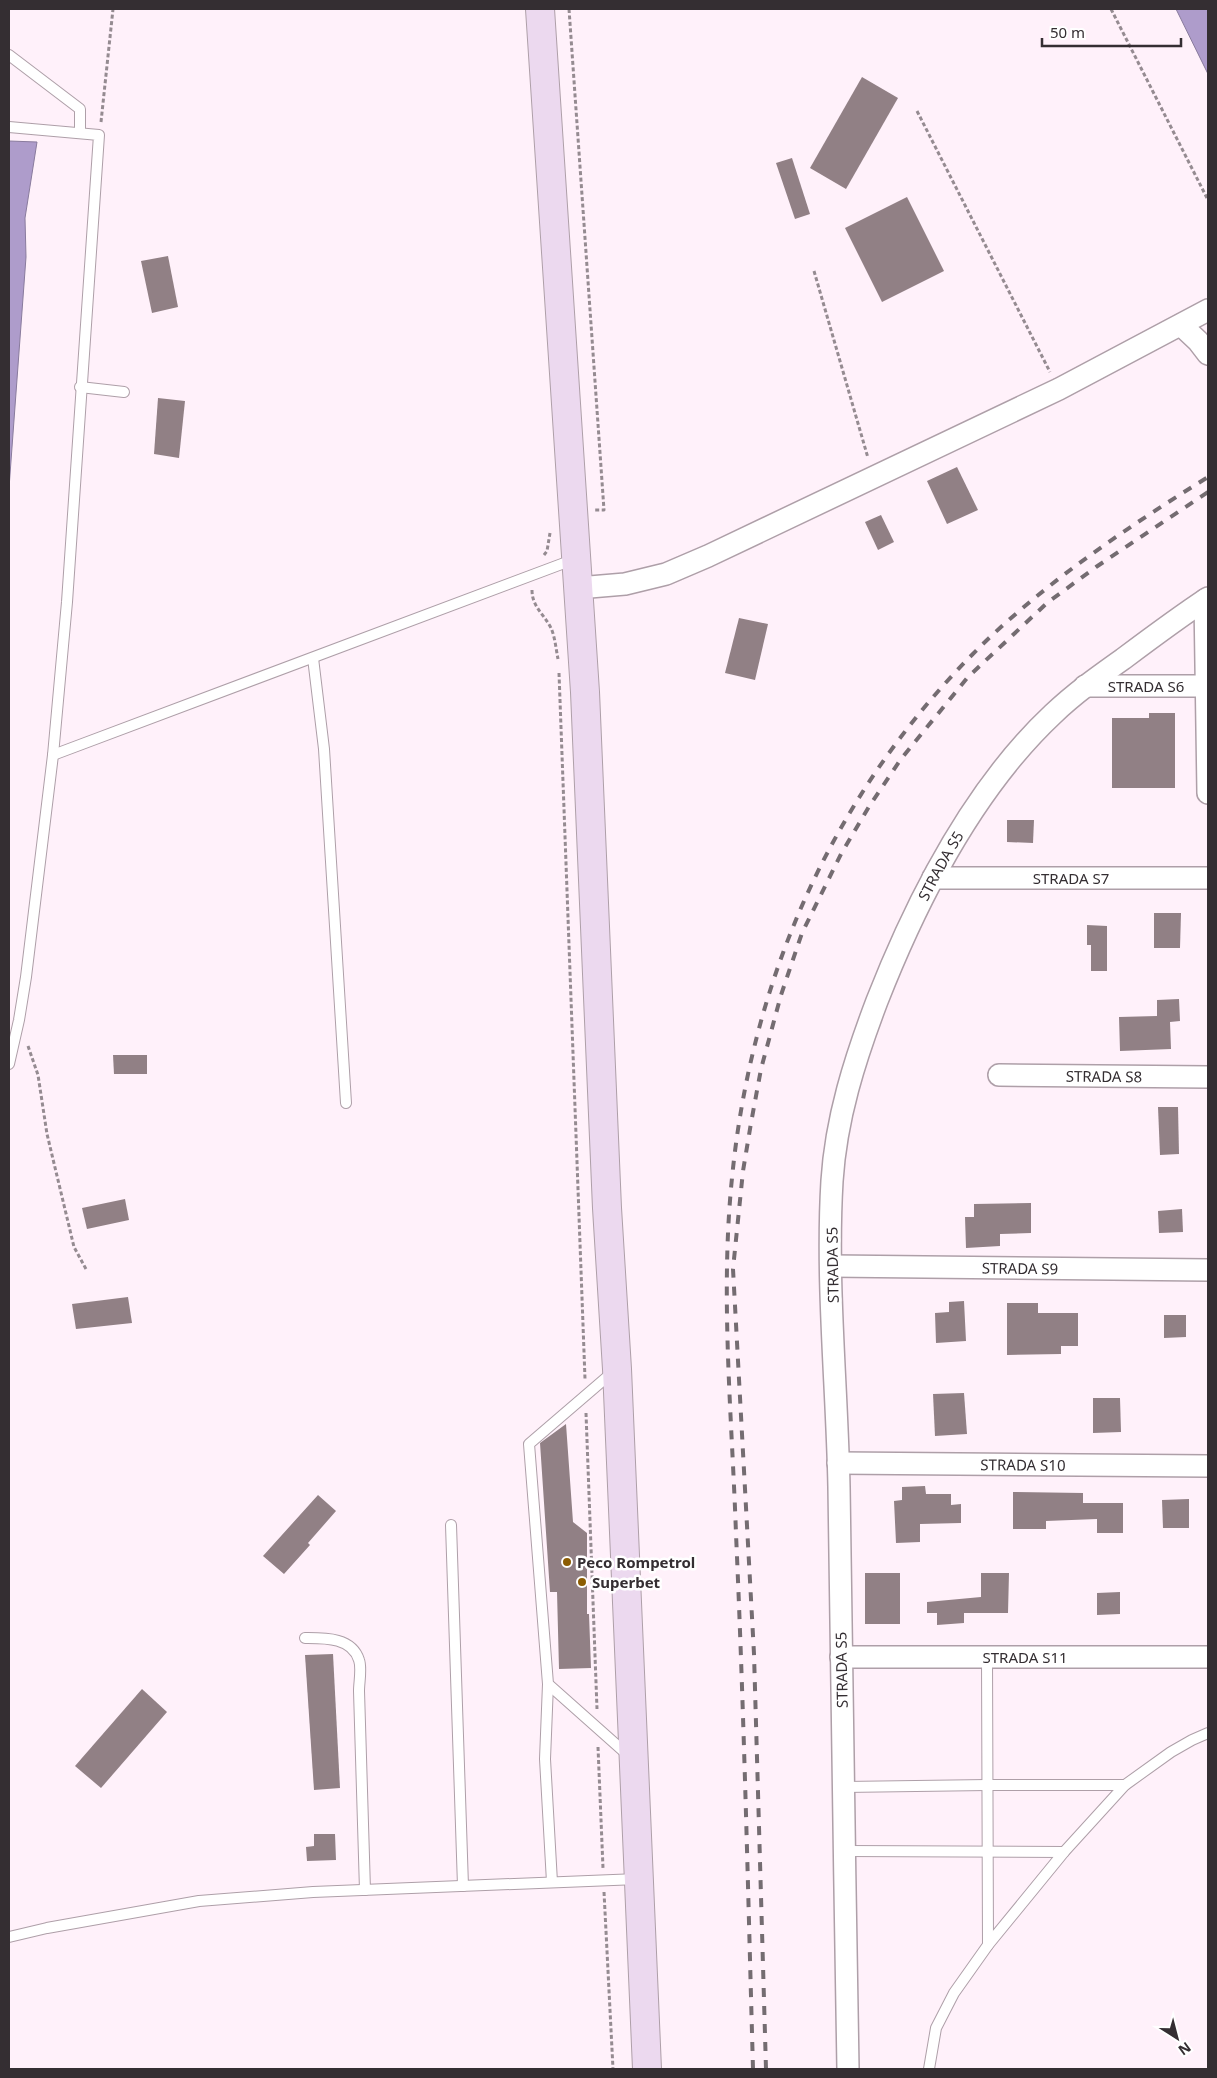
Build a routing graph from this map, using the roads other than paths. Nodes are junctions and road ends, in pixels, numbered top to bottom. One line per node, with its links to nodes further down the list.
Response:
1 (540, 9): 10 (main road)
2 (9, 55): 4 (lane)
3 (9, 127): 4 (lane)
4 (80, 133): 8 (lane)
5 (1208, 310): 6 (street)
6 (1181, 325): 7 (street); 11 (street)
7 (1208, 354)
8 (80, 387): 9 (lane); 16 (lane)
9 (124, 392)
10 (576, 559): 11 (main road); 13 (lane)
11 (578, 588): 26 (main road)
12 (1207, 599): 14 (street, STRADA S5); 15 (street)
13 (313, 658): 16 (lane); 23 (lane)
14 (1085, 686): 15 (street, STRADA S6); 18 (street, STRADA S5)
15 (1207, 686): 17 (street)
16 (53, 755): 20 (lane)
17 (1208, 792)
18 (933, 878): 19 (street, STRADA S7); 24 (street, STRADA S5)
19 (1208, 878)
20 (9, 1064)
21 (999, 1075): 22 (street, STRADA S8)
22 (1208, 1077)
23 (346, 1103)
24 (831, 1266): 25 (street, STRADA S9); 27 (street, STRADA S5)
25 (1208, 1270)
26 (617, 1369): 34 (lane); 36 (main road)
27 (838, 1463): 28 (street, STRADA S10); 31 (street, STRADA S5)
28 (1208, 1466)
29 (451, 1525): 45 (lane)
30 (305, 1638): 46 (lane)
31 (841, 1657): 32 (street, STRADA S11); 39 (street, STRADA S5)
32 (987, 1657): 33 (street, STRADA S11); 37 (lane)
33 (1208, 1657)
34 (548, 1684): 36 (lane); 44 (lane)
35 (1208, 1733): 38 (lane)
36 (633, 1759): 43 (main road)
37 (988, 1785): 38 (lane); 39 (lane); 41 (lane)
38 (1125, 1785): 42 (lane)
39 (844, 1788): 40 (street, STRADA S5)
40 (845, 1850): 41 (lane); 50 (street, STRADA S5)
41 (988, 1851): 42 (lane); 48 (lane)
42 (1064, 1852): 48 (lane)
43 (639, 1879): 44 (lane); 49 (main road)
44 (552, 1882): 45 (lane)
45 (463, 1886): 46 (lane)
46 (365, 1890): 47 (lane)
47 (9, 1937)
48 (988, 1946): 51 (lane)
49 (647, 2069)
50 (848, 2069)
51 (929, 2069)

